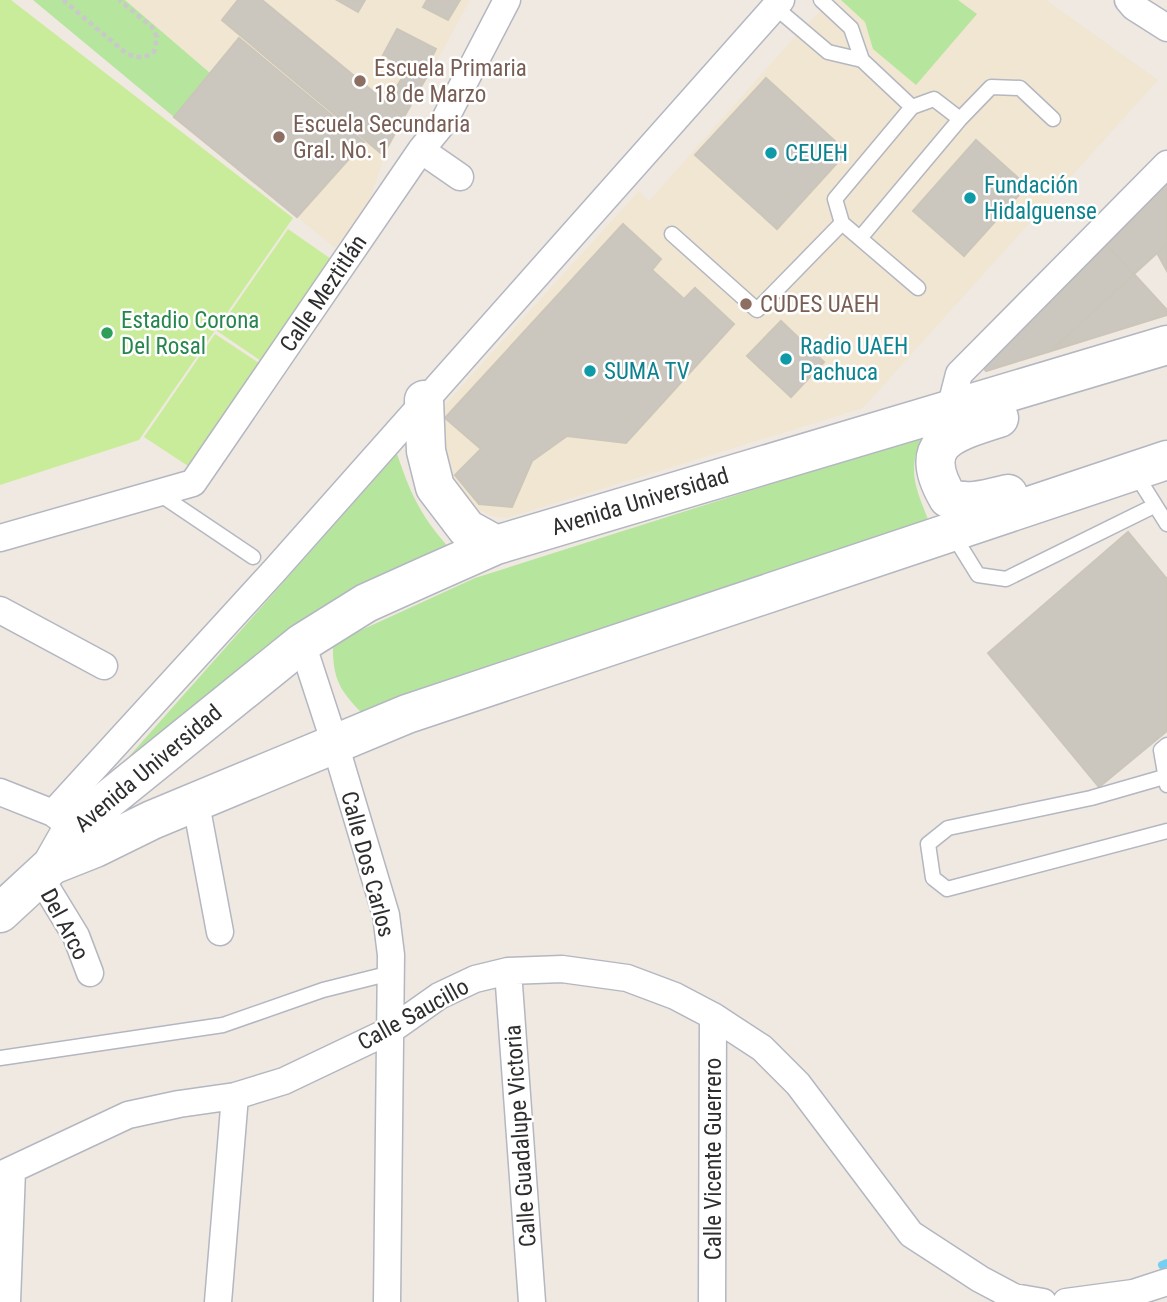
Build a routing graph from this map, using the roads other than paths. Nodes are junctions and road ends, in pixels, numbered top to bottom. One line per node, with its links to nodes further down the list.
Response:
1 (507, 0): 10 (street, Calle Meztitlán)
2 (821, 0): 6 (lane)
3 (1128, 0): 5 (street)
4 (778, 3): 6 (lane); 19 (street)
5 (1167, 28)
6 (862, 60): 7 (lane)
7 (912, 107): 8 (lane); 13 (lane)
8 (960, 119): 9 (lane); 15 (lane)
9 (1053, 119)
10 (421, 150): 12 (street); 22 (street, Calle Meztitlán)
11 (1167, 164): 20 (street)
12 (460, 177)
13 (842, 222): 14 (lane); 15 (lane)
14 (672, 234)
15 (861, 237): 16 (lane)
16 (918, 288)
17 (1167, 345): 20 (main road, Avenida Universidad)
18 (1167, 364): 21 (main road)
19 (424, 400): 27 (main road); 37 (street)
20 (950, 409): 27 (main road, Avenida Universidad)
21 (1151, 466): 23 (lane); 25 (main road, Avenida Universidad)
22 (158, 494): 26 (street, Calle Meztitlán); 28 (lane)
23 (1154, 506): 24 (lane); 25 (lane)
24 (1167, 524)
25 (951, 532): 32 (main road, Avenida Universidad)
26 (0, 538)
27 (496, 545): 30 (main road, Avenida Universidad)
28 (253, 557)
29 (0, 610): 31 (street)
30 (302, 643): 32 (street, Calle Dos Carlos); 37 (main road, Avenida Universidad)
31 (104, 666)
32 (335, 744): 36 (main road, Avenida Universidad); 44 (street, Calle Dos Carlos)
33 (1167, 745): 34 (lane)
34 (1166, 781): 38 (lane)
35 (0, 792): 37 (street)
36 (196, 804): 37 (main road, Avenida Universidad); 41 (street)
37 (74, 830): 39 (main road, Avenida Universidad)
38 (1167, 831)
39 (46, 871): 40 (main road, Avenida Universidad); 43 (street, Del Arco)
40 (0, 913)
41 (220, 932)
42 (508, 971): 45 (street, Calle Saucillo); 46 (street, Calle Saucillo); 54 (street, Calle Guadalupe Victoria)
43 (89, 972)
44 (391, 973): 46 (street, Calle Dos Carlos); 47 (lane)
45 (713, 1016): 55 (street, Calle Vicente Guerrero); 56 (street, Calle Saucillo)
46 (391, 1030): 48 (street, Calle Saucillo); 53 (street, Calle Dos Carlos)
47 (0, 1058)
48 (235, 1096): 49 (street, Calle Saucillo); 52 (street)
49 (6, 1173): 51 (street)
50 (1167, 1282): 57 (street)
51 (7, 1302)
52 (218, 1302)
53 (387, 1302)
54 (533, 1302)
55 (712, 1302)
56 (1042, 1302)
57 (1066, 1302)

